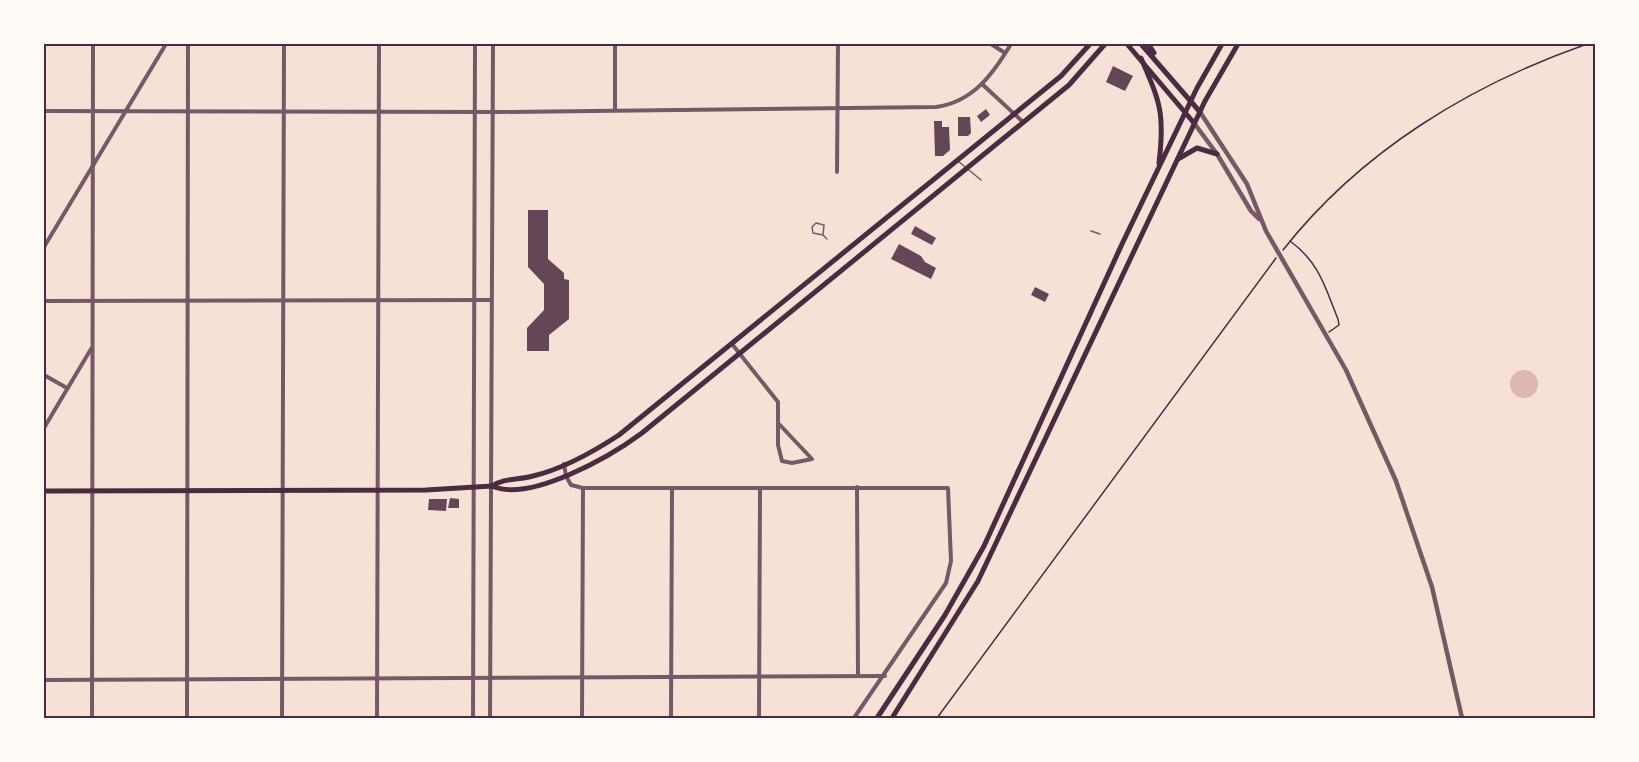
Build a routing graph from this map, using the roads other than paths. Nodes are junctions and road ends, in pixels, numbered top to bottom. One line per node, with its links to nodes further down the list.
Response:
1 (93, 44): 30 (street)
2 (166, 44): 31 (street)
3 (188, 44): 32 (street)
4 (284, 44): 27 (street)
5 (379, 44): 33 (street)
6 (475, 44): 34 (street)
7 (493, 44): 28 (street)
8 (615, 44): 25 (street)
9 (838, 44): 24 (street)
10 (991, 44): 19 (street)
11 (1011, 44): 19 (street)
12 (1105, 44): 37 (main road)
13 (1127, 44): 20 (main road)
14 (1141, 44): 21 (main road)
15 (1149, 44): 21 (main road)
16 (1222, 44): 23 (main road)
17 (1238, 44): 35 (main road)
18 (1089, 45): 36 (main road)
19 (1005, 53): 22 (street)
20 (1141, 57): 29 (main road); 44 (main road)
21 (1159, 63): 23 (main road)
22 (982, 84): 24 (street); 36 (street)
23 (1191, 101): 29 (main road); 35 (main road)
24 (837, 107): 25 (street); 45 (street)
25 (615, 110): 28 (street)
26 (44, 111): 30 (street)
27 (284, 111): 32 (street); 33 (street); 59 (street)
28 (493, 111): 34 (street); 55 (street)
29 (1186, 111): 38 (main road); 44 (main road)
30 (93, 112): 31 (street); 42 (street)
31 (126, 112): 32 (street); 42 (street)
32 (188, 112): 58 (street)
33 (379, 112): 34 (street); 53 (street)
34 (475, 112): 54 (street)
35 (1200, 112): 38 (main road); 47 (street)
36 (1015, 114): 37 (street); 40 (main road)
37 (1024, 122): 43 (main road)
38 (1194, 123): 39 (street); 41 (main road)
39 (1217, 154): 41 (main road); 47 (street)
40 (958, 160): 43 (lane); 60 (main road)
41 (1177, 160): 103 (main road)
42 (93, 167): 52 (street); 57 (street)
43 (966, 169): 46 (lane); 62 (main road)
44 (1159, 169): 102 (main road)
45 (837, 172)
46 (981, 180)
47 (1259, 219): 104 (street)
48 (1091, 231): 49 (lane)
49 (1100, 234)
50 (823, 235): 50 (lane); 51 (lane)
51 (827, 239)
52 (44, 247)
53 (379, 300): 54 (street); 59 (street); 77 (street)
54 (474, 300): 55 (street); 71 (street)
55 (491, 300): 69 (street)
56 (44, 301): 57 (street)
57 (93, 301): 58 (street); 61 (street)
58 (188, 301): 59 (street); 75 (street)
59 (283, 301): 76 (street)
60 (732, 344): 62 (street); 67 (main road)
61 (92, 347): 64 (street); 79 (street)
62 (740, 353): 65 (street); 68 (main road)
63 (44, 375): 64 (street)
64 (67, 388): 66 (street)
65 (779, 424): 65 (street)
66 (44, 428)
67 (564, 464): 68 (street); 69 (main road)
68 (566, 476): 69 (main road); 72 (street)
69 (492, 486): 71 (main road); 86 (street)
70 (857, 487): 74 (street); 80 (street); 82 (street)
71 (474, 488): 77 (main road); 85 (street)
72 (583, 488): 73 (street); 84 (street)
73 (672, 488): 74 (street); 83 (street)
74 (760, 488): 81 (street)
75 (187, 490): 76 (main road); 79 (main road); 88 (street)
76 (283, 490): 77 (main road); 89 (street)
77 (378, 490): 90 (street)
78 (44, 491): 79 (main road)
79 (92, 491): 91 (street)
80 (858, 675): 81 (street); 82 (street)
81 (759, 676): 83 (street); 100 (street)
82 (885, 676): 101 (street)
83 (671, 677): 84 (street); 99 (street)
84 (582, 678): 86 (street); 98 (street)
85 (473, 679): 86 (street); 90 (street); 96 (street)
86 (490, 679): 97 (street)
87 (44, 680): 91 (street)
88 (187, 680): 89 (street); 91 (street); 93 (street)
89 (282, 680): 90 (street); 94 (street)
90 (376, 680): 95 (street)
91 (93, 681): 92 (street)
92 (92, 718)
93 (187, 718)
94 (282, 718)
95 (377, 718)
96 (473, 718)
97 (490, 718)
98 (582, 718)
99 (671, 718)
100 (759, 718)
101 (854, 718)
102 (877, 718)
103 (892, 718)
104 (1462, 718)

